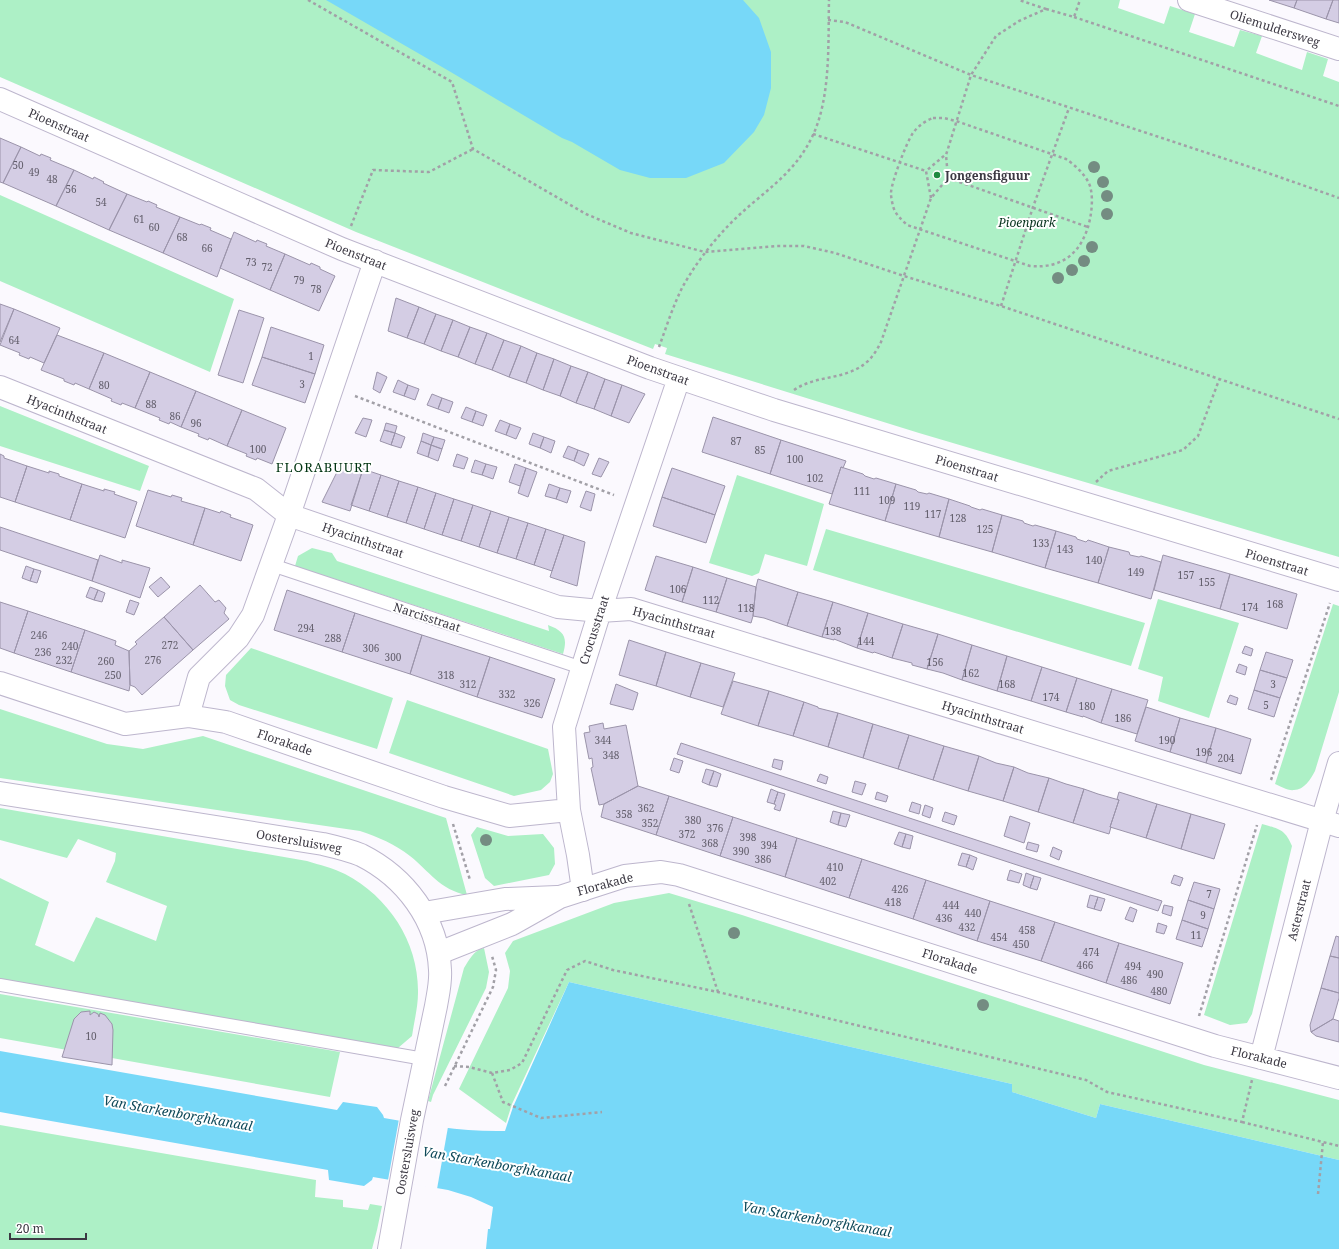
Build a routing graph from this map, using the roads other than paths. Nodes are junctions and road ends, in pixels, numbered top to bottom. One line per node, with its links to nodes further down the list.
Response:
1 (1189, 0): 2 (street, Oliemuldersweg)
2 (1339, 49)
3 (0, 99): 4 (street, Pioenstraat)
4 (375, 261): 5 (street, Pioenstraat); 7 (street)
5 (679, 378): 9 (street, Pioenstraat); 10 (street, Crocusstraat)
6 (0, 387): 7 (street, Hyacinthstraat)
7 (289, 515): 8 (street); 10 (street, Hyacinthstraat)
8 (272, 565): 11 (lane, Narcisstraat); 13 (street)
9 (1339, 580)
10 (600, 611): 11 (street, Crocusstraat); 17 (street, Hyacinthstraat)
11 (582, 668): 16 (street, Crocusstraat)
12 (0, 683): 13 (street, Florakade)
13 (188, 716): 16 (street, Florakade)
14 (1339, 763): 17 (street, Asterstraat)
15 (0, 793): 20 (street, Oostersluisweg)
16 (569, 810): 18 (street, Crocusstraat)
17 (1330, 823): 23 (street, Asterstraat)
18 (582, 890): 19 (street, Florakade); 23 (street, Florakade)
19 (560, 897): 20 (street, Florakade); 21 (street, Florakade)
20 (424, 913): 21 (street, Oostersluisweg)
21 (439, 953): 24 (street, Oostersluisweg)
22 (0, 985): 24 (lane)
23 (1261, 1058): 25 (street, Florakade)
24 (424, 1059): 26 (street, Oostersluisweg)
25 (1339, 1078)
26 (389, 1249)

